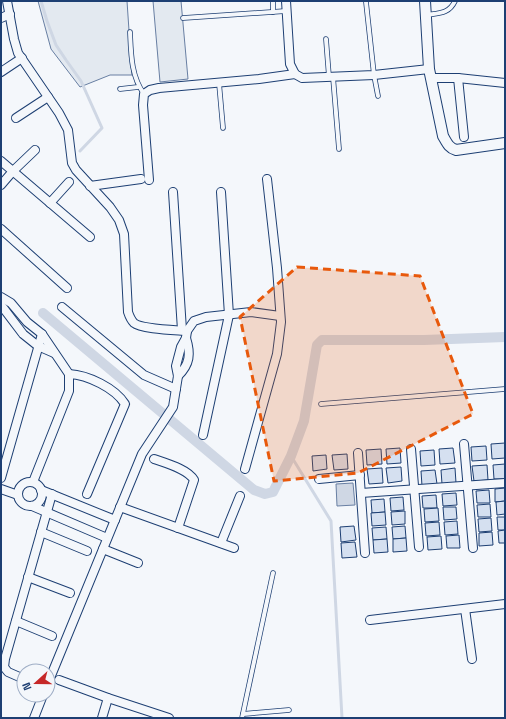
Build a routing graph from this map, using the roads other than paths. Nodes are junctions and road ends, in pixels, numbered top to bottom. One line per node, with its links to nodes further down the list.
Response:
1 (7, 1): 9 (street)
2 (273, 1): 8 (lane)
3 (286, 1): 7 (street)
4 (425, 1): 10 (street)
5 (455, 1): 10 (lane)
6 (366, 2): 19 (lane)
7 (286, 11): 8 (lane); 18 (street)
8 (273, 12): 12 (lane)
9 (10, 14): 11 (street); 15 (street)
10 (426, 15): 17 (street)
11 (1, 18)
12 (183, 18)
13 (130, 32): 24 (lane)
14 (326, 38): 20 (lane)
15 (22, 58): 16 (street); 28 (street)
16 (1, 72)
17 (431, 73): 19 (street); 21 (street); 32 (street)
18 (295, 74): 20 (street); 22 (street)
19 (374, 75): 20 (street); 27 (lane)
20 (331, 77): 33 (lane)
21 (458, 78): 23 (street); 31 (street)
22 (218, 82): 26 (street); 30 (lane)
23 (505, 83)
24 (138, 87): 25 (lane); 26 (lane)
25 (120, 89)
26 (144, 94): 39 (street)
27 (378, 96)
28 (48, 97): 29 (street); 42 (street)
29 (16, 118)
30 (222, 128)
31 (464, 137)
32 (505, 143)
33 (338, 149)
34 (35, 150): 36 (street)
35 (1, 161): 36 (street)
36 (12, 171): 41 (street); 45 (street)
37 (141, 179): 42 (street)
38 (267, 179): 53 (street)
39 (149, 180)
40 (69, 182): 45 (street)
41 (1, 185)
42 (90, 186): 54 (street)
43 (173, 192): 54 (street)
44 (221, 192): 52 (street)
45 (50, 203): 47 (street)
46 (1, 229): 48 (street)
47 (90, 237)
48 (67, 288)
49 (1, 297): 55 (street)
50 (1, 305): 56 (street)
51 (62, 307): 59 (street)
52 (228, 314): 53 (street); 54 (street); 62 (street)
53 (280, 316): 67 (street)
54 (185, 333): 59 (street)
55 (42, 334): 56 (street); 57 (street)
56 (38, 346): 57 (street); 69 (street)
57 (54, 353): 58 (street)
58 (70, 374): 71 (street); 79 (street)
59 (176, 389): 83 (street)
60 (505, 389): 61 (lane)
61 (321, 404)
62 (203, 435)
63 (464, 444): 73 (street)
64 (411, 449): 76 (street)
65 (358, 453): 68 (street)
66 (154, 459): 86 (street)
67 (245, 469)
68 (360, 475): 70 (street); 77 (street)
69 (1, 478)
70 (319, 479)
71 (33, 482): 75 (street); 80 (street)
72 (505, 483): 73 (street)
73 (467, 486): 76 (street); 92 (street)
74 (1, 489): 80 (street)
75 (41, 490): 78 (street); 82 (street)
76 (414, 490): 77 (street); 90 (street)
77 (361, 493): 95 (street)
78 (52, 494): 84 (street); 85 (street)
79 (87, 494)
80 (18, 495): 82 (street)
81 (240, 496): 89 (street)
82 (32, 506): 84 (street)
83 (120, 507): 85 (street); 86 (street)
84 (47, 512): 87 (street); 88 (street)
85 (115, 520): 88 (street)
86 (178, 528): 89 (street)
87 (41, 532): 94 (street); 98 (street)
88 (107, 538): 93 (street)
89 (221, 543): 91 (street)
90 (419, 547)
91 (234, 548)
92 (474, 548)
93 (103, 550): 96 (street); 106 (street)
94 (87, 551)
95 (365, 553)
96 (138, 563)
97 (273, 572): 112 (lane)
98 (28, 577): 99 (street); 103 (street)
99 (70, 593)
100 (505, 604): 101 (street)
101 (465, 609): 102 (street); 105 (street)
102 (370, 620)
103 (16, 621): 104 (street); 107 (street)
104 (52, 636)
105 (472, 659)
106 (56, 664)
107 (16, 676)
108 (59, 680): 109 (street)
109 (108, 698): 114 (street); 115 (street)
110 (40, 703): 113 (street)
111 (290, 710): 112 (lane)
112 (243, 716)
113 (34, 718)
114 (102, 718)
115 (169, 718)

